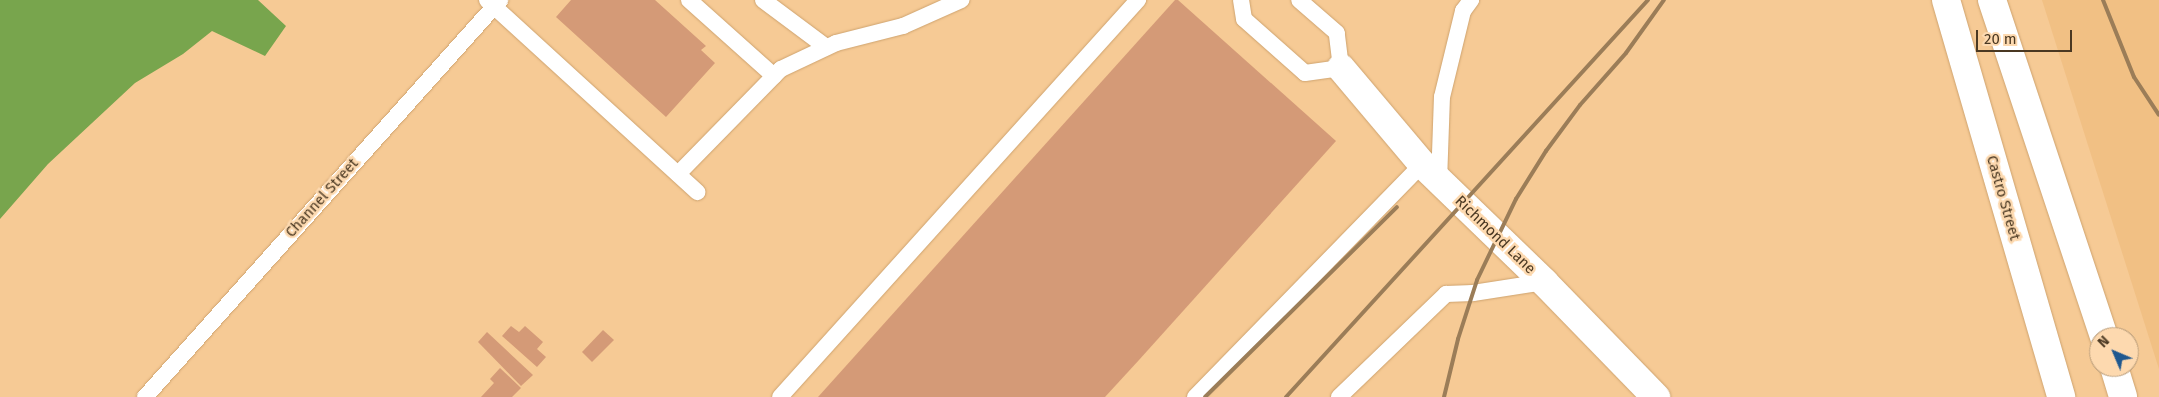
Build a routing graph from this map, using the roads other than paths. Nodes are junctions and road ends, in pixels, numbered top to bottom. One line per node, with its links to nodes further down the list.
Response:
1 (689, 0): 13 (lane)
2 (763, 0): 11 (lane)
3 (961, 0): 11 (lane)
4 (1138, 0): 21 (lane)
5 (1242, 0): 12 (lane)
6 (1300, 0): 12 (lane)
7 (1471, 0): 14 (lane)
8 (1946, 0): 25 (main road, Castro Street)
9 (1992, 0): 18 (main road)
10 (493, 2): 15 (lane); 20 (lane, Channel Street)
11 (826, 46): 13 (lane)
12 (1341, 68): 14 (main road, Richmond Lane)
13 (774, 76): 15 (lane)
14 (1430, 173): 17 (main road, Richmond Lane); 22 (lane)
15 (678, 174): 16 (lane)
16 (697, 192)
17 (1544, 282): 23 (lane); 24 (main road, Richmond Lane)
18 (2101, 327)
19 (2117, 377): 26 (main road)
20 (145, 397)
21 (780, 397)
22 (1195, 397)
23 (1339, 397)
24 (1656, 397)
25 (2061, 397)
26 (2123, 397)

